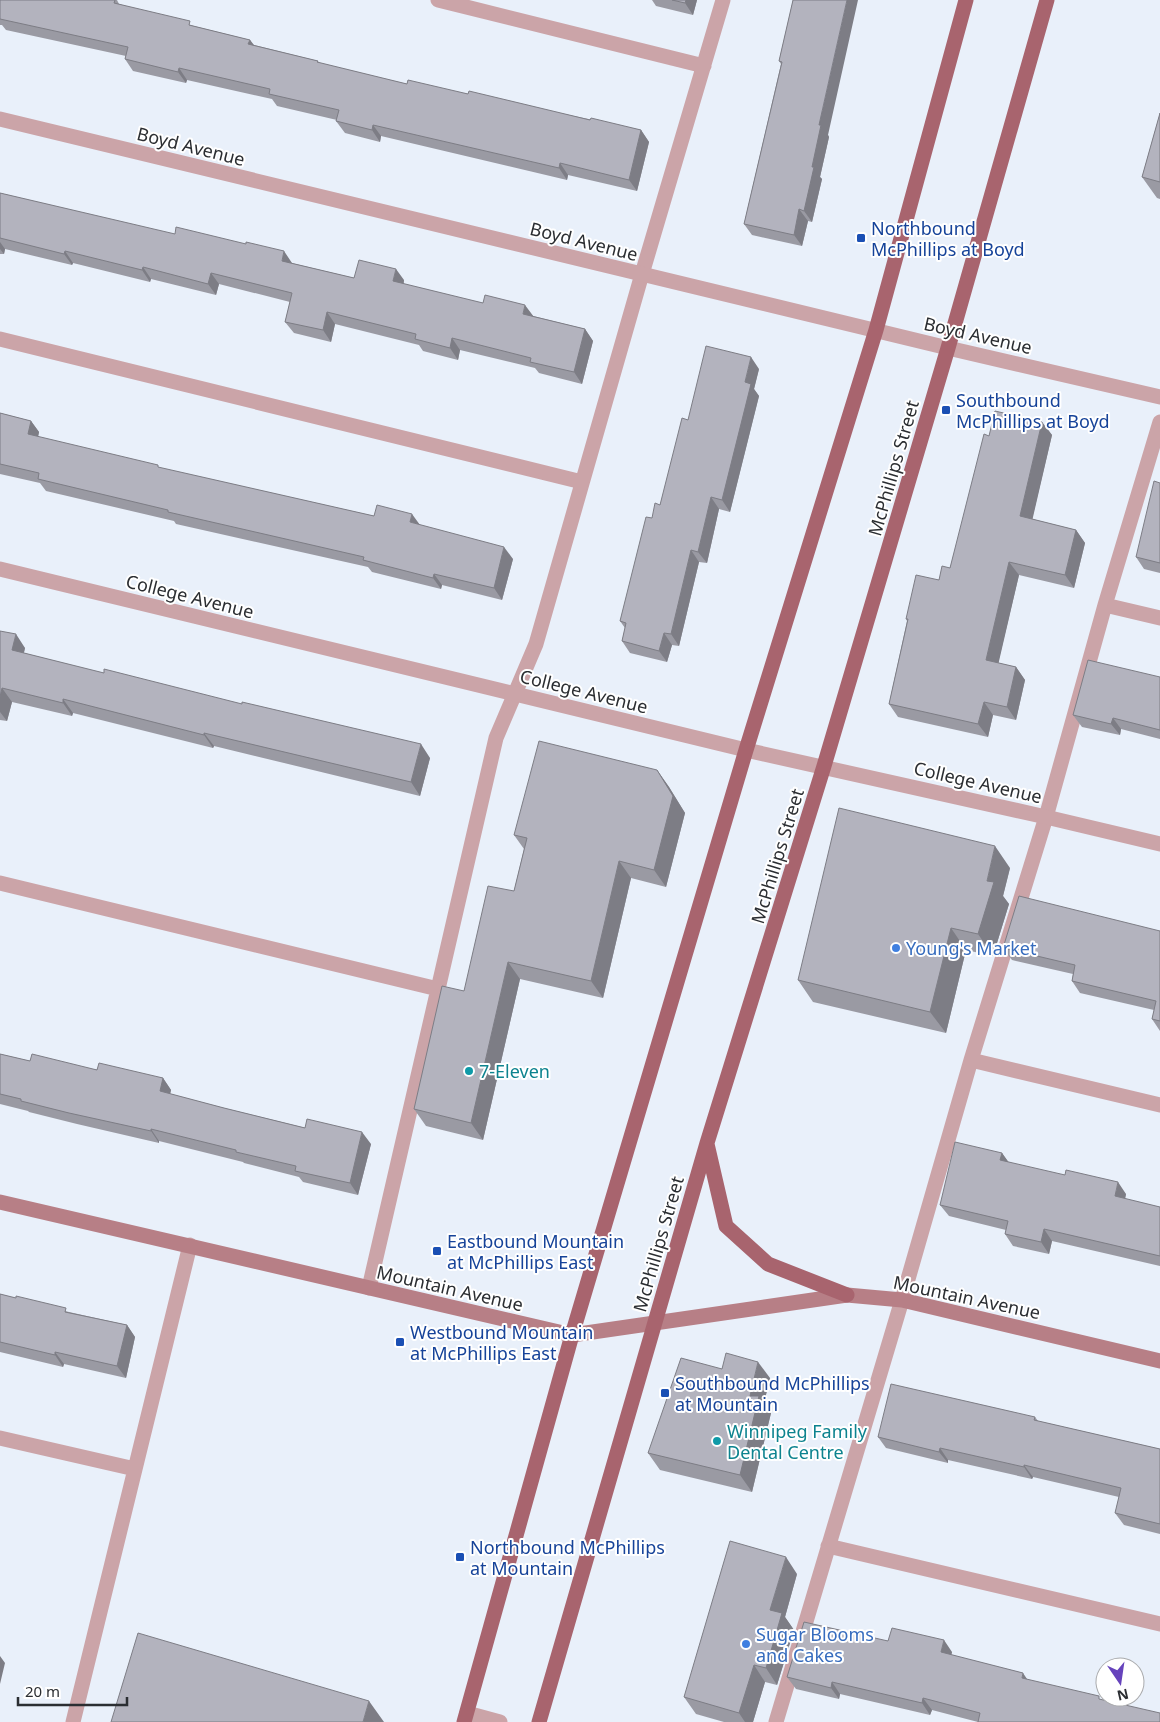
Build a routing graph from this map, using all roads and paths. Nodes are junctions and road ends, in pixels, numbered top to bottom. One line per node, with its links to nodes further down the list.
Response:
1 (438, 0): 5 (street)
2 (723, 0): 5 (street)
3 (966, 0): 8 (main road)
4 (1047, 0): 10 (main road, McPhillips Street)
5 (704, 66): 7 (street)
6 (0, 119): 7 (street, Boyd Avenue)
7 (642, 274): 8 (street, Boyd Avenue); 13 (street)
8 (876, 330): 10 (street, Boyd Avenue); 18 (main road)
9 (0, 340): 13 (street)
10 (948, 348): 11 (street, Boyd Avenue); 19 (main road, McPhillips Street)
11 (1160, 397)
12 (1160, 422): 15 (street)
13 (582, 482): 17 (street)
14 (0, 569): 17 (street, College Avenue)
15 (1105, 605): 16 (street); 20 (street)
16 (1160, 618)
17 (516, 694): 18 (street, College Avenue); 23 (street)
18 (746, 750): 19 (street, College Avenue); 33 (main road)
19 (824, 766): 20 (street, College Avenue); 26 (main road, McPhillips Street)
20 (1046, 817): 21 (street, College Avenue); 24 (street)
21 (1160, 844)
22 (0, 883): 23 (street)
23 (438, 989): 29 (street)
24 (971, 1060): 25 (street); 31 (street)
25 (1160, 1105)
26 (707, 1143): 30 (main road); 32 (main road, McPhillips Street)
27 (0, 1202): 28 (street, Mountain Avenue)
28 (190, 1245): 29 (street, Mountain Avenue); 36 (street)
29 (369, 1288): 33 (street, Mountain Avenue)
30 (847, 1295): 31 (street, Mountain Avenue); 32 (street, Mountain Avenue)
31 (902, 1300): 34 (street, Mountain Avenue); 37 (street)
32 (655, 1323): 33 (street, Mountain Avenue); 42 (main road, McPhillips Street)
33 (572, 1335): 39 (main road)
34 (1160, 1362)
35 (0, 1438): 36 (street)
36 (135, 1469): 40 (street)
37 (828, 1546): 38 (street); 43 (street)
38 (1160, 1624)
39 (465, 1718): 41 (street)
40 (73, 1722)
41 (500, 1722)
42 (539, 1722)
43 (776, 1722)

